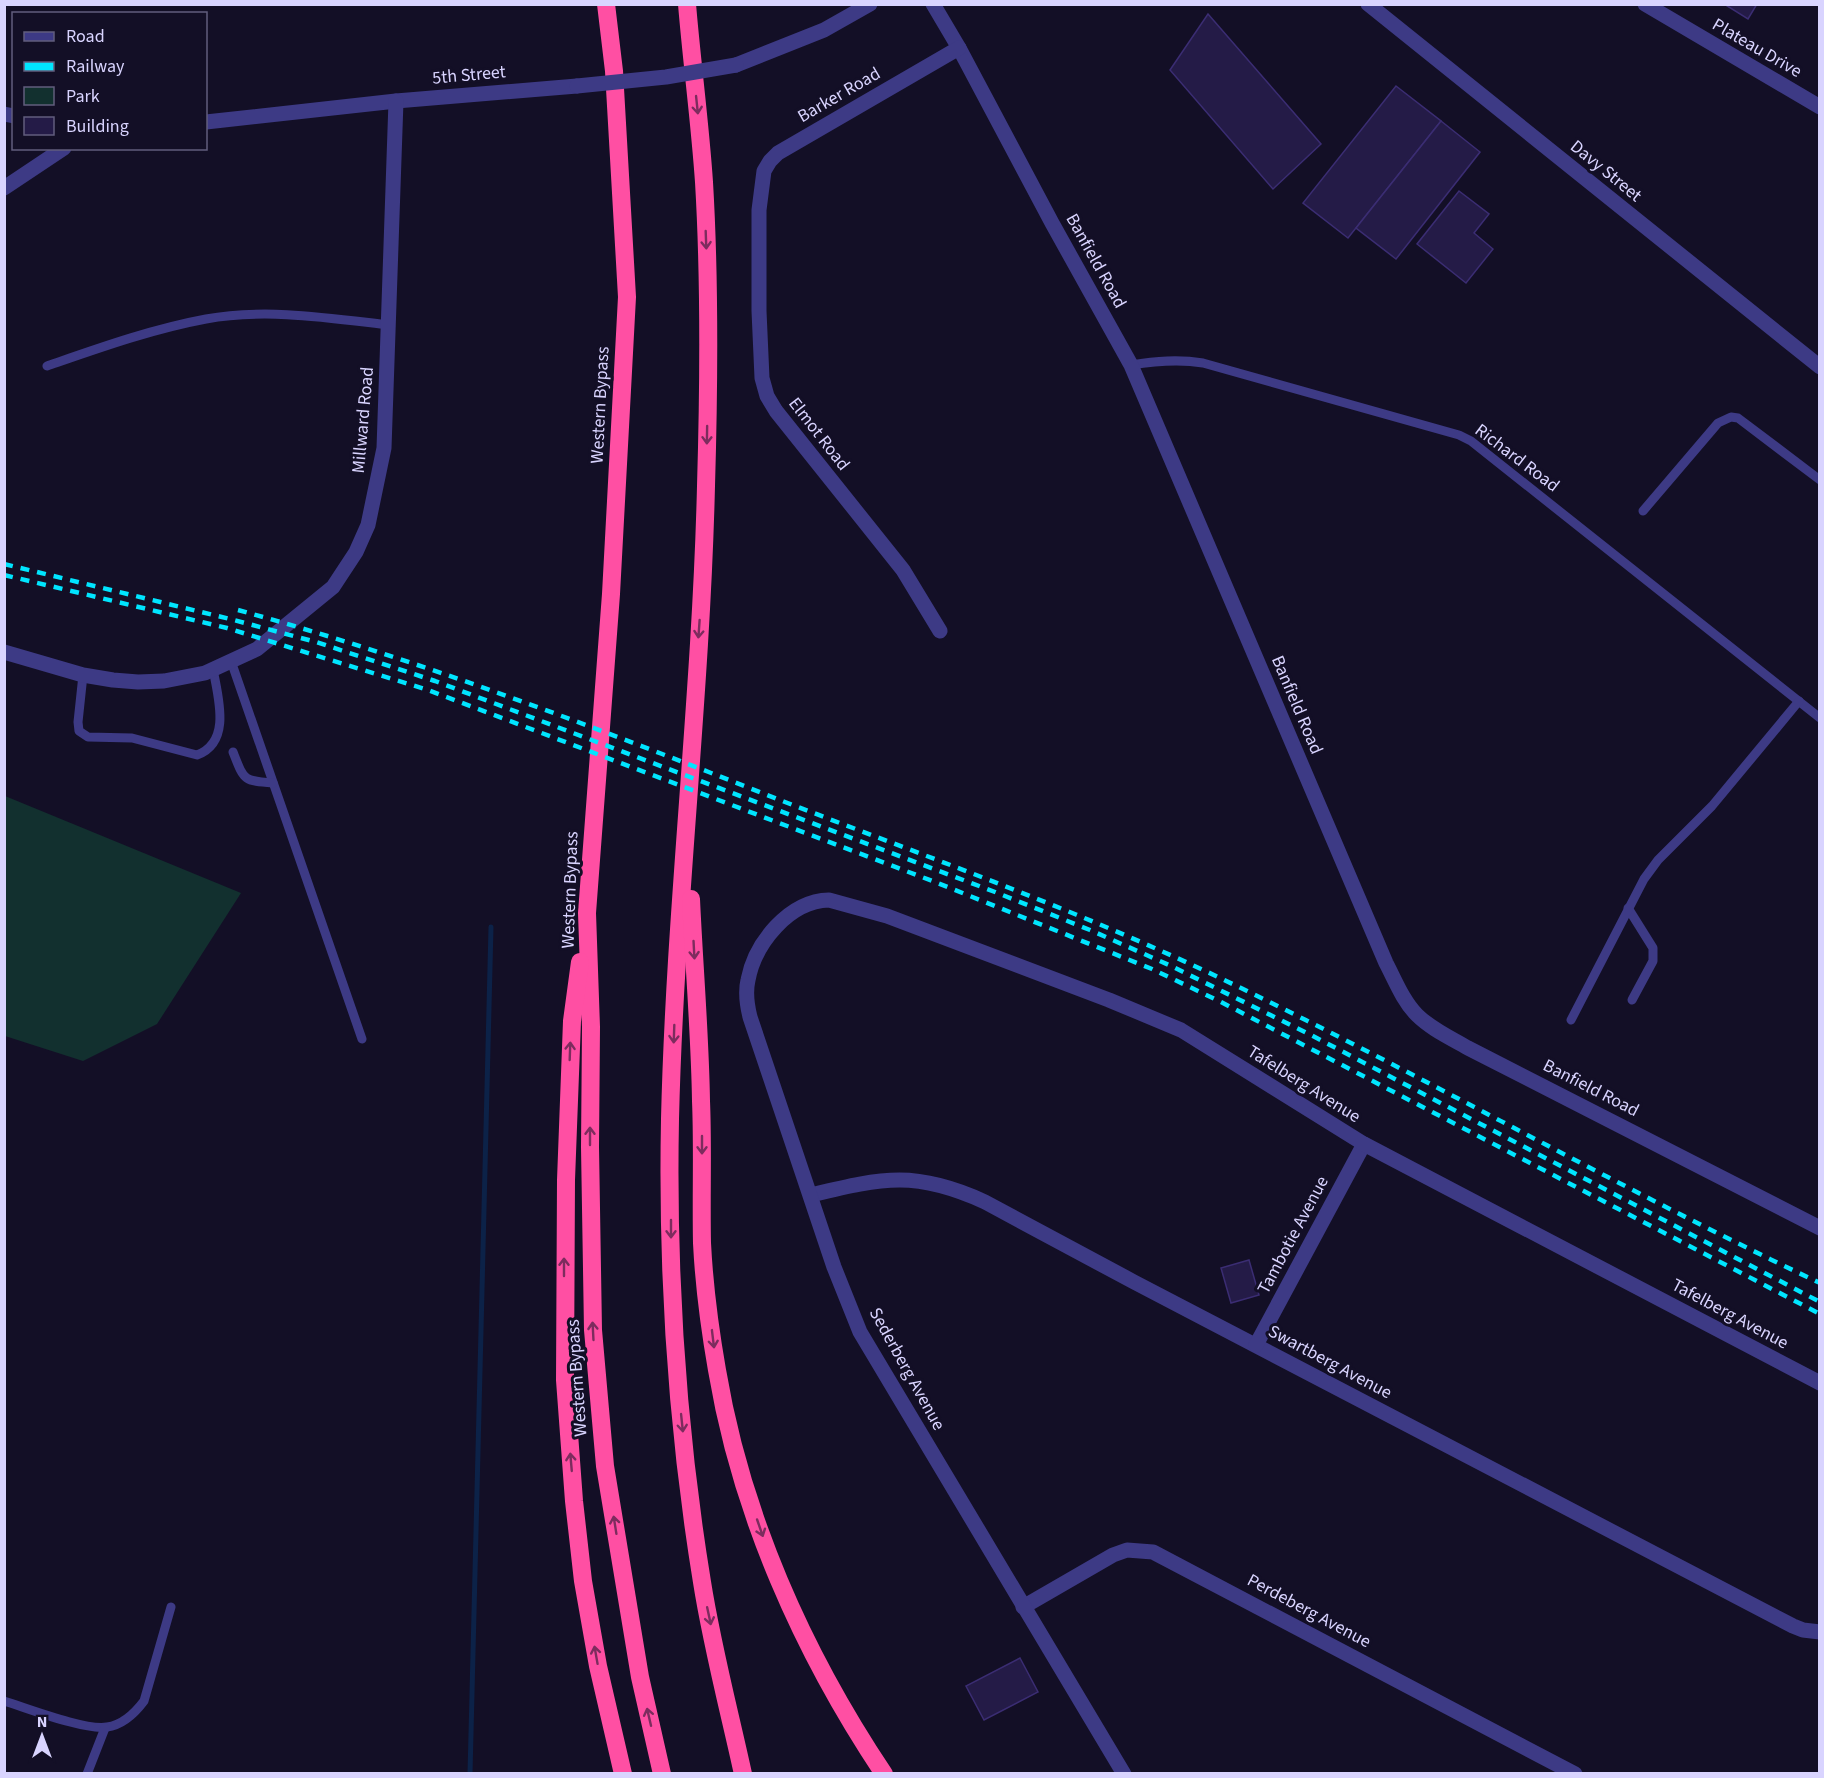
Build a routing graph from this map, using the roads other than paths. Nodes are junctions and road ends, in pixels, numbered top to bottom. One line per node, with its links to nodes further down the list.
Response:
1 (606, 4): 31 (highway, Western Bypass)
2 (687, 4): 29 (highway, one-way to 29)
3 (870, 4): 8 (street, 5th Street, bridge)
4 (933, 4): 7 (street, Banfield Road)
5 (1645, 4): 9 (street, Plateau Drive)
6 (1370, 5): 17 (street, Davy Street)
7 (959, 48): 13 (street, Barker Road); 15 (street, Banfield Road)
8 (396, 101): 10 (street, 5th Street); 14 (street, Millward Road)
9 (1820, 107)
10 (207, 122)
11 (61, 150): 12 (street)
12 (4, 188)
13 (760, 193): 20 (street, Elmot Road)
14 (389, 325): 16 (lane); 22 (street, Millward Road)
15 (1131, 365): 25 (lane, Richard Road); 38 (street, Banfield Road)
16 (47, 366)
17 (1820, 367)
18 (1820, 480): 19 (lane)
19 (1643, 511)
20 (940, 632)
21 (4, 652): 24 (street, Millward Road)
22 (231, 661): 23 (street, Millward Road); 28 (lane)
23 (213, 669): 24 (street, Millward Road); 24 (lane)
24 (83, 675)
25 (1798, 701): 26 (lane, Richard Road); 30 (lane)
26 (1820, 718)
27 (233, 752): 28 (lane)
28 (273, 783): 35 (lane)
29 (686, 808): 49 (highway, one-way to 49); 50 (highway, one-way to 50)
30 (1628, 908): 33 (lane); 34 (lane)
31 (587, 913): 47 (highway, one-way to 31); 48 (highway, Western Bypass, one-way to 31)
32 (760, 949): 36 (street, Tafelberg Avenue); 37 (street, Sederberg Avenue)
33 (1632, 1000)
34 (1571, 1020)
35 (362, 1039)
36 (1364, 1144): 39 (street, Tambotie Avenue); 40 (street, Tafelberg Avenue)
37 (811, 1195): 39 (street, Swartberg Avenue); 42 (street, Sederberg Avenue)
38 (1820, 1228)
39 (1256, 1345): 43 (street, Swartberg Avenue)
40 (1820, 1383)
41 (171, 1607): 45 (lane)
42 (1023, 1607): 51 (street, Sederberg Avenue); 52 (street, Perdeberg Avenue)
43 (1820, 1632)
44 (4, 1701): 45 (lane)
45 (105, 1728): 46 (lane)
46 (87, 1773)
47 (623, 1773)
48 (662, 1773)
49 (743, 1773)
50 (884, 1773)
51 (1124, 1773)
52 (1575, 1773)

